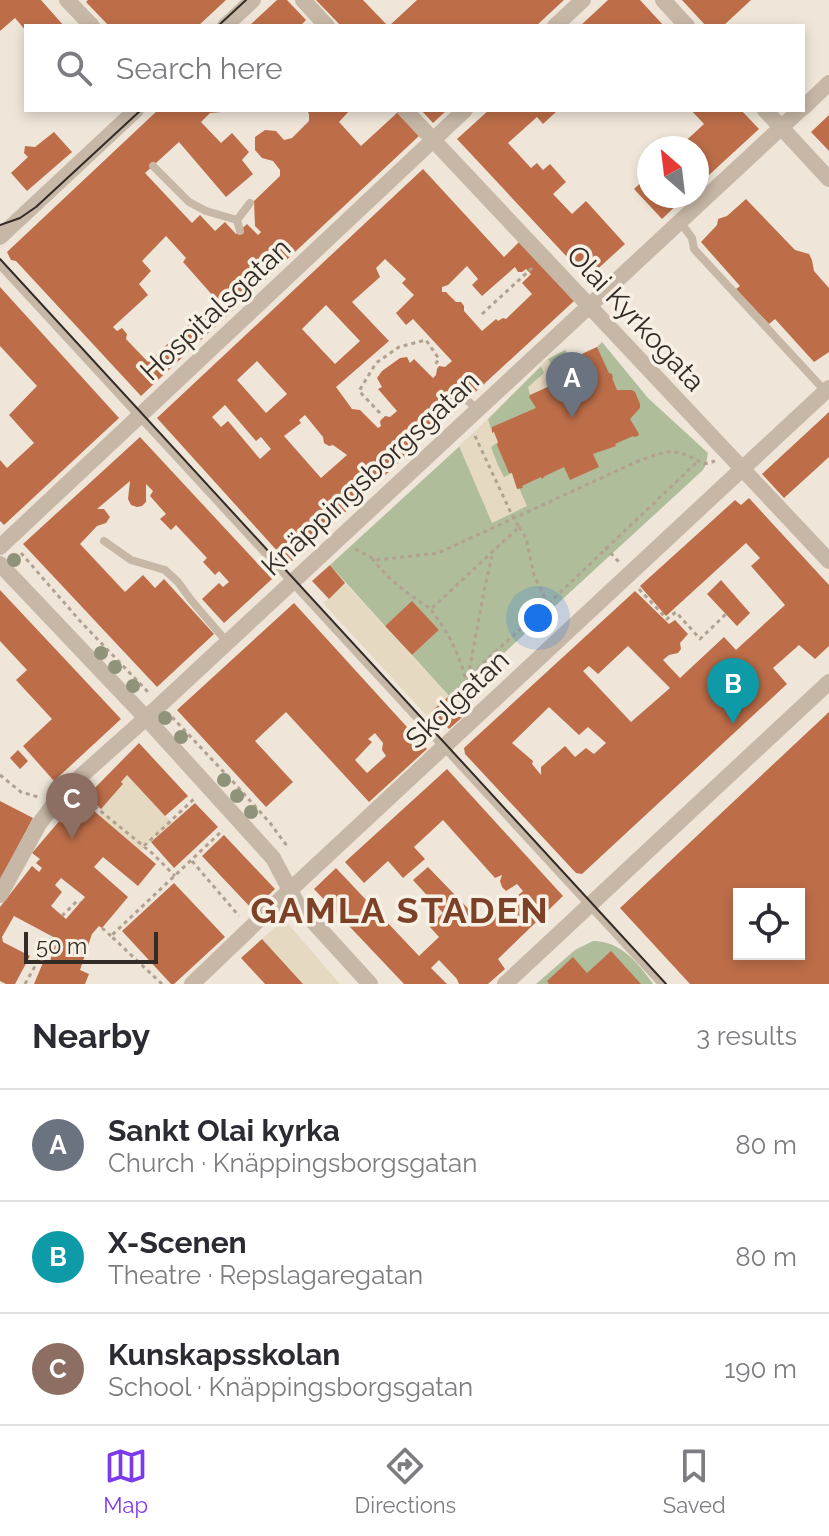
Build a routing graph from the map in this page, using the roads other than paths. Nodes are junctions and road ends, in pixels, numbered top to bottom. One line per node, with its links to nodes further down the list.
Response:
1 (67, 0): 6 (street)
2 (253, 0): 7 (street)
3 (303, 0): 8 (street)
4 (583, 0): 9 (street)
5 (663, 0): 10 (street)
6 (90, 24)
7 (227, 24)
8 (325, 24)
9 (557, 24)
10 (685, 24)
11 (829, 83): 12 (street, Knäppingsborgsgatan)
12 (805, 106)
13 (134, 112): 26 (street)
14 (407, 112): 19 (street, Olai Kyrkogata)
15 (463, 112): 19 (street, Hospitalsgatan)
16 (767, 112): 18 (street)
17 (799, 112): 18 (street, Knäppingsborgsgatan)
18 (781, 128): 21 (street); 24 (street, Knäppingsborgsgatan)
19 (433, 141): 28 (street, Olai Kyrkogata); 32 (street, Hospitalsgatan)
20 (153, 166): 23 (lane)
21 (829, 179)
22 (250, 203): 23 (lane)
23 (237, 220): 25 (lane)
24 (680, 222): 28 (street, Knäppingsborgsgatan); 29 (lane)
25 (240, 231)
26 (0, 237)
27 (0, 265): 32 (lane)
28 (589, 305): 31 (street, Knäppingsborgsgatan); 33 (street, Olai Kyrkogata)
29 (827, 390): 33 (street, Skolgatan)
30 (459, 393): 31 (lane)
31 (472, 414): 38 (street, Knäppingsborgsgatan)
32 (139, 416): 35 (street, Hospitalsgatan); 38 (lane)
33 (742, 470): 36 (street, Olai Kyrkogata); 42 (street, Skolgatan)
34 (104, 541): 39 (lane)
35 (0, 547)
36 (829, 561)
37 (0, 564): 41 (street)
38 (292, 582): 39 (street, Knäppingsborgsgatan); 42 (lane)
39 (227, 642): 41 (street, Knäppingsborgsgatan)
40 (829, 682): 45 (street)
41 (146, 718): 43 (street); 44 (street, Knäppingsborgsgatan)
42 (444, 747): 43 (street, Skolgatan); 45 (lane)
43 (290, 890): 46 (street, Skolgatan); 47 (street)
44 (0, 895)
45 (590, 906): 48 (street); 49 (lane)
46 (192, 984)
47 (370, 984)
48 (505, 984)
49 (662, 984)

